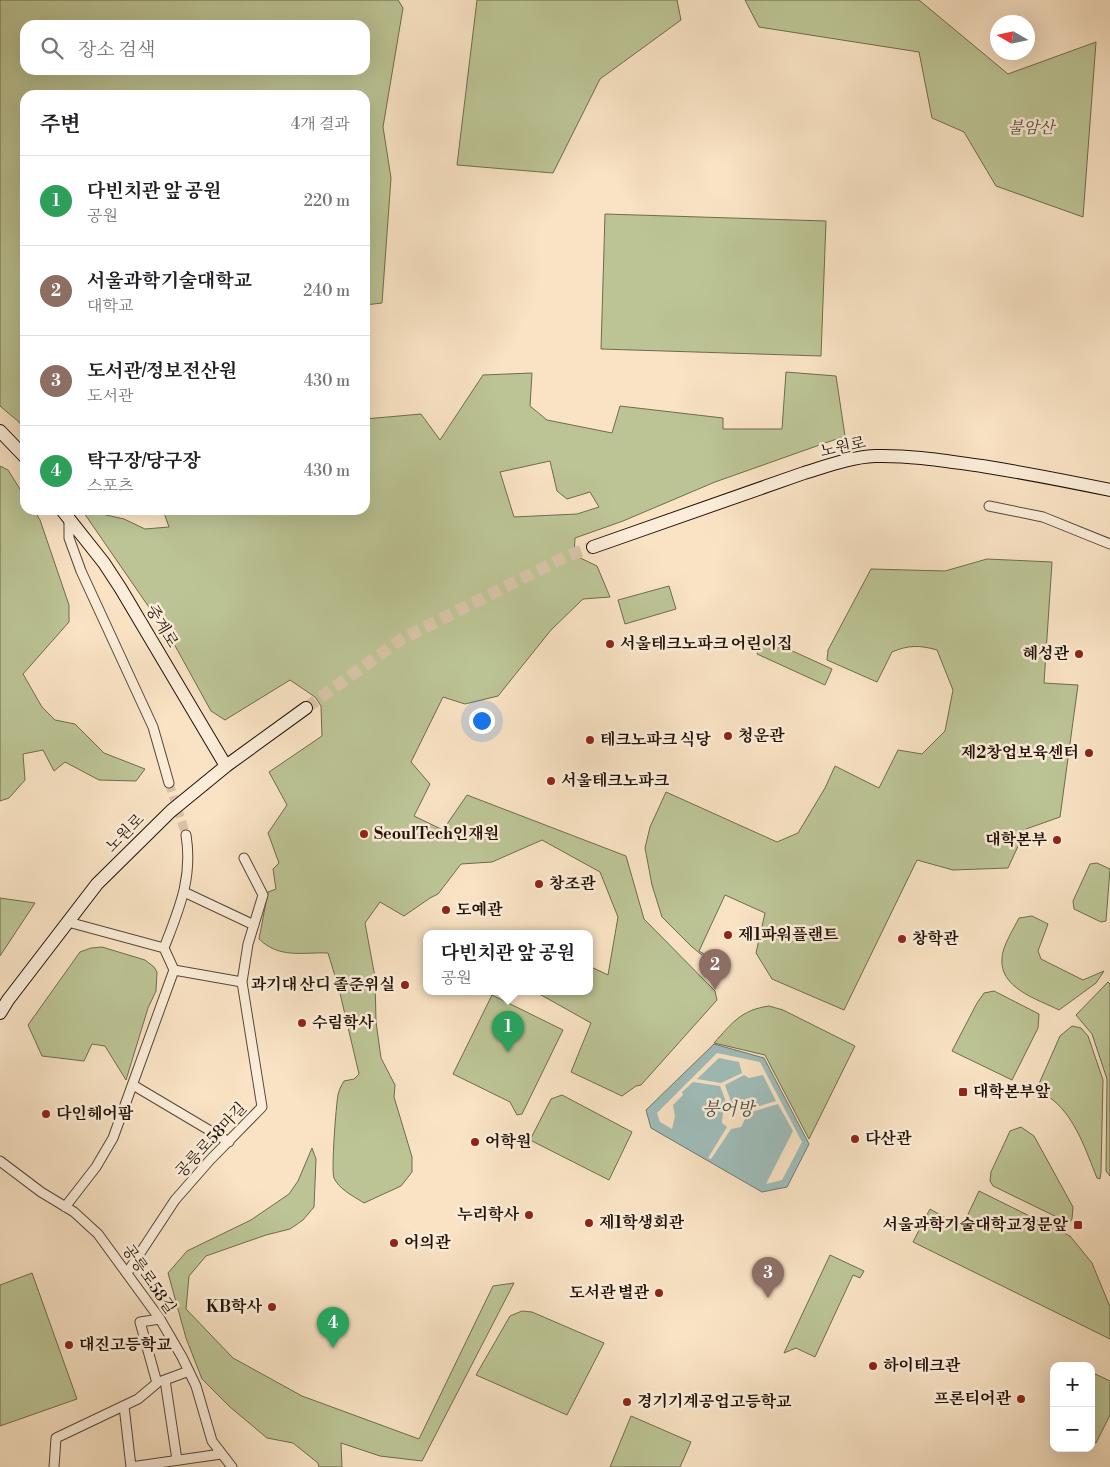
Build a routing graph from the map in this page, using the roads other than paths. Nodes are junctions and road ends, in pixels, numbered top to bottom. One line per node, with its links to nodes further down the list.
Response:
1 (0, 431): 2 (main road)
2 (20, 452)
3 (1110, 490): 8 (main road, 노원로)
4 (989, 506): 7 (street)
5 (65, 515): 6 (main road, 중계로)
6 (69, 521): 10 (main road, 중계로); 11 (street)
7 (1110, 544)
8 (593, 546)
9 (306, 708): 10 (main road, 노원로)
10 (226, 766): 15 (main road, 노원로)
11 (169, 783)
12 (186, 835): 14 (street)
13 (244, 858): 16 (street, 공릉로58마길)
14 (184, 892): 16 (street); 17 (street)
15 (68, 922): 17 (street); 20 (main road, 노원로)
16 (254, 925): 19 (street, 공릉로58마길)
17 (164, 948): 18 (street)
18 (174, 970): 19 (street); 21 (street)
19 (242, 982): 22 (street, 공릉로58마길)
20 (0, 1013)
21 (133, 1085): 22 (street); 24 (street)
22 (229, 1142): 25 (street, 공릉로58마길)
23 (0, 1161): 24 (street, 공릉로58길)
24 (65, 1207): 25 (street, 공릉로58길)
25 (127, 1273): 26 (street, 공릉로58길)
26 (160, 1319): 27 (street, 공릉로58길); 28 (street)
27 (189, 1371): 28 (street); 30 (street, 공릉로58길)
28 (161, 1382): 29 (street); 31 (street)
29 (124, 1406): 32 (street); 33 (street)
30 (221, 1454): 31 (street); 34 (street, 공릉로58길)
31 (177, 1460): 33 (street)
32 (54, 1467)
33 (131, 1467)
34 (232, 1467)

